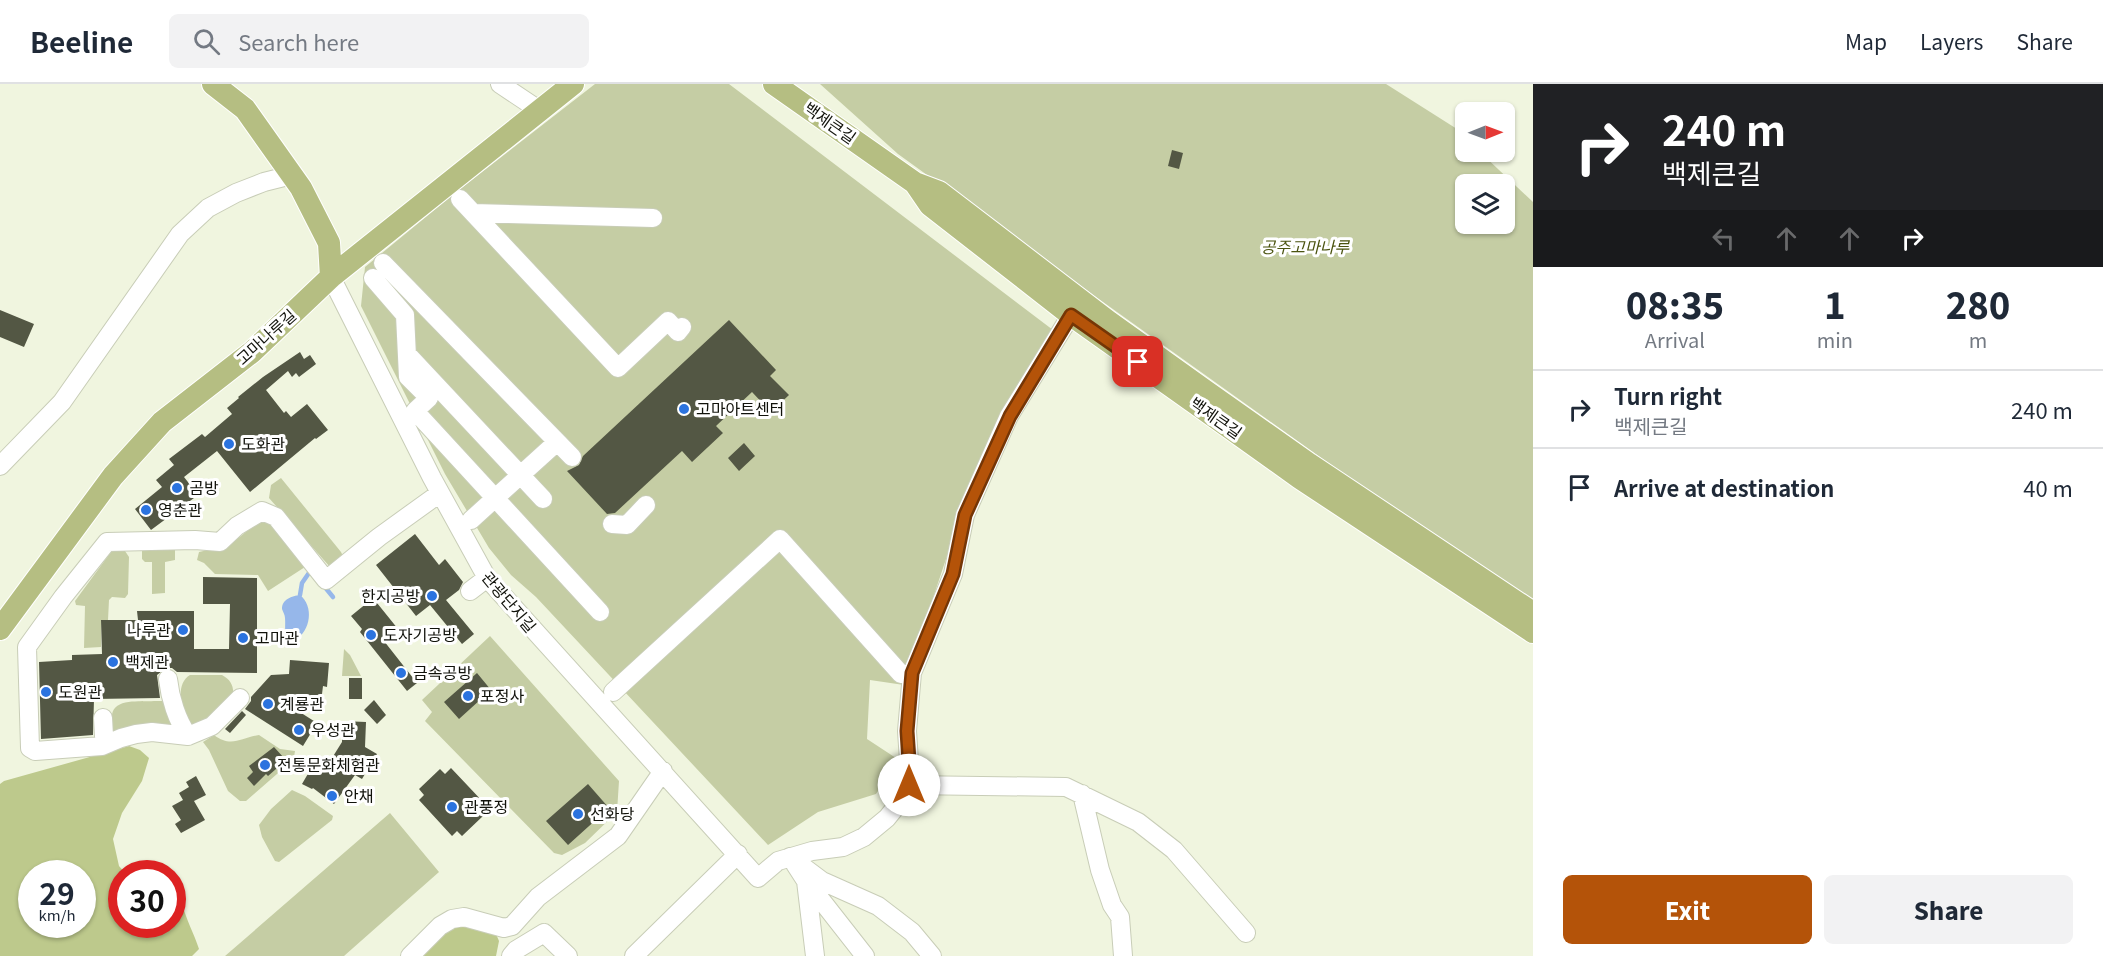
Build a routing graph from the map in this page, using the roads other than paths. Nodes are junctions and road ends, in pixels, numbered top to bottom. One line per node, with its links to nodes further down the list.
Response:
1 (213, 84): 6 (main road)
2 (500, 84): 5 (street)
3 (573, 84): 5 (main road, 고마나루길)
4 (774, 84): 7 (main road, 백제큰길)
5 (539, 110): 12 (main road, 고마나루길)
6 (292, 175): 12 (main road); 19 (street)
7 (915, 183): 14 (main road, 백제큰길); 30 (main road, 백제큰길)
8 (460, 199): 9 (street)
9 (473, 213): 10 (street); 15 (street)
10 (653, 218)
11 (383, 263): 17 (street)
12 (331, 277): 21 (street, 관광단지길); 31 (main road, 고마나루길)
13 (373, 279): 16 (street)
14 (1071, 315): 32 (main road, 백제큰길); 41 (street)
15 (682, 327)
16 (407, 354): 20 (street); 22 (street)
17 (557, 442): 18 (street); 20 (street)
18 (573, 457)
19 (0, 465)
20 (521, 475): 22 (street); 23 (street)
21 (440, 493): 27 (street, 관광단지길); 39 (street)
22 (495, 498): 25 (street); 29 (street)
23 (543, 499)
24 (646, 505): 26 (street)
25 (471, 520)
26 (612, 524)
27 (487, 578): 28 (street); 40 (street, 관광단지길)
28 (470, 591)
29 (600, 612)
30 (1533, 613)
31 (0, 629)
32 (1533, 632)
33 (901, 674): 35 (street)
34 (168, 679): 38 (street)
35 (613, 692)
36 (240, 698): 38 (street)
37 (103, 718): 39 (street)
38 (188, 736): 39 (street)
39 (108, 743)
40 (663, 771): 43 (street, 관광단지길); 47 (street)
41 (909, 785): 42 (street); 44 (street)
42 (1082, 794): 46 (street); 54 (street)
43 (738, 854): 44 (street, 관광단지길); 50 (street)
44 (790, 857): 45 (street); 53 (street)
45 (806, 881): 51 (street); 52 (street)
46 (1245, 933)
47 (410, 956)
48 (511, 956): 49 (street)
49 (568, 956)
50 (634, 956)
51 (815, 956)
52 (865, 956)
53 (932, 956)
54 (1123, 956)

